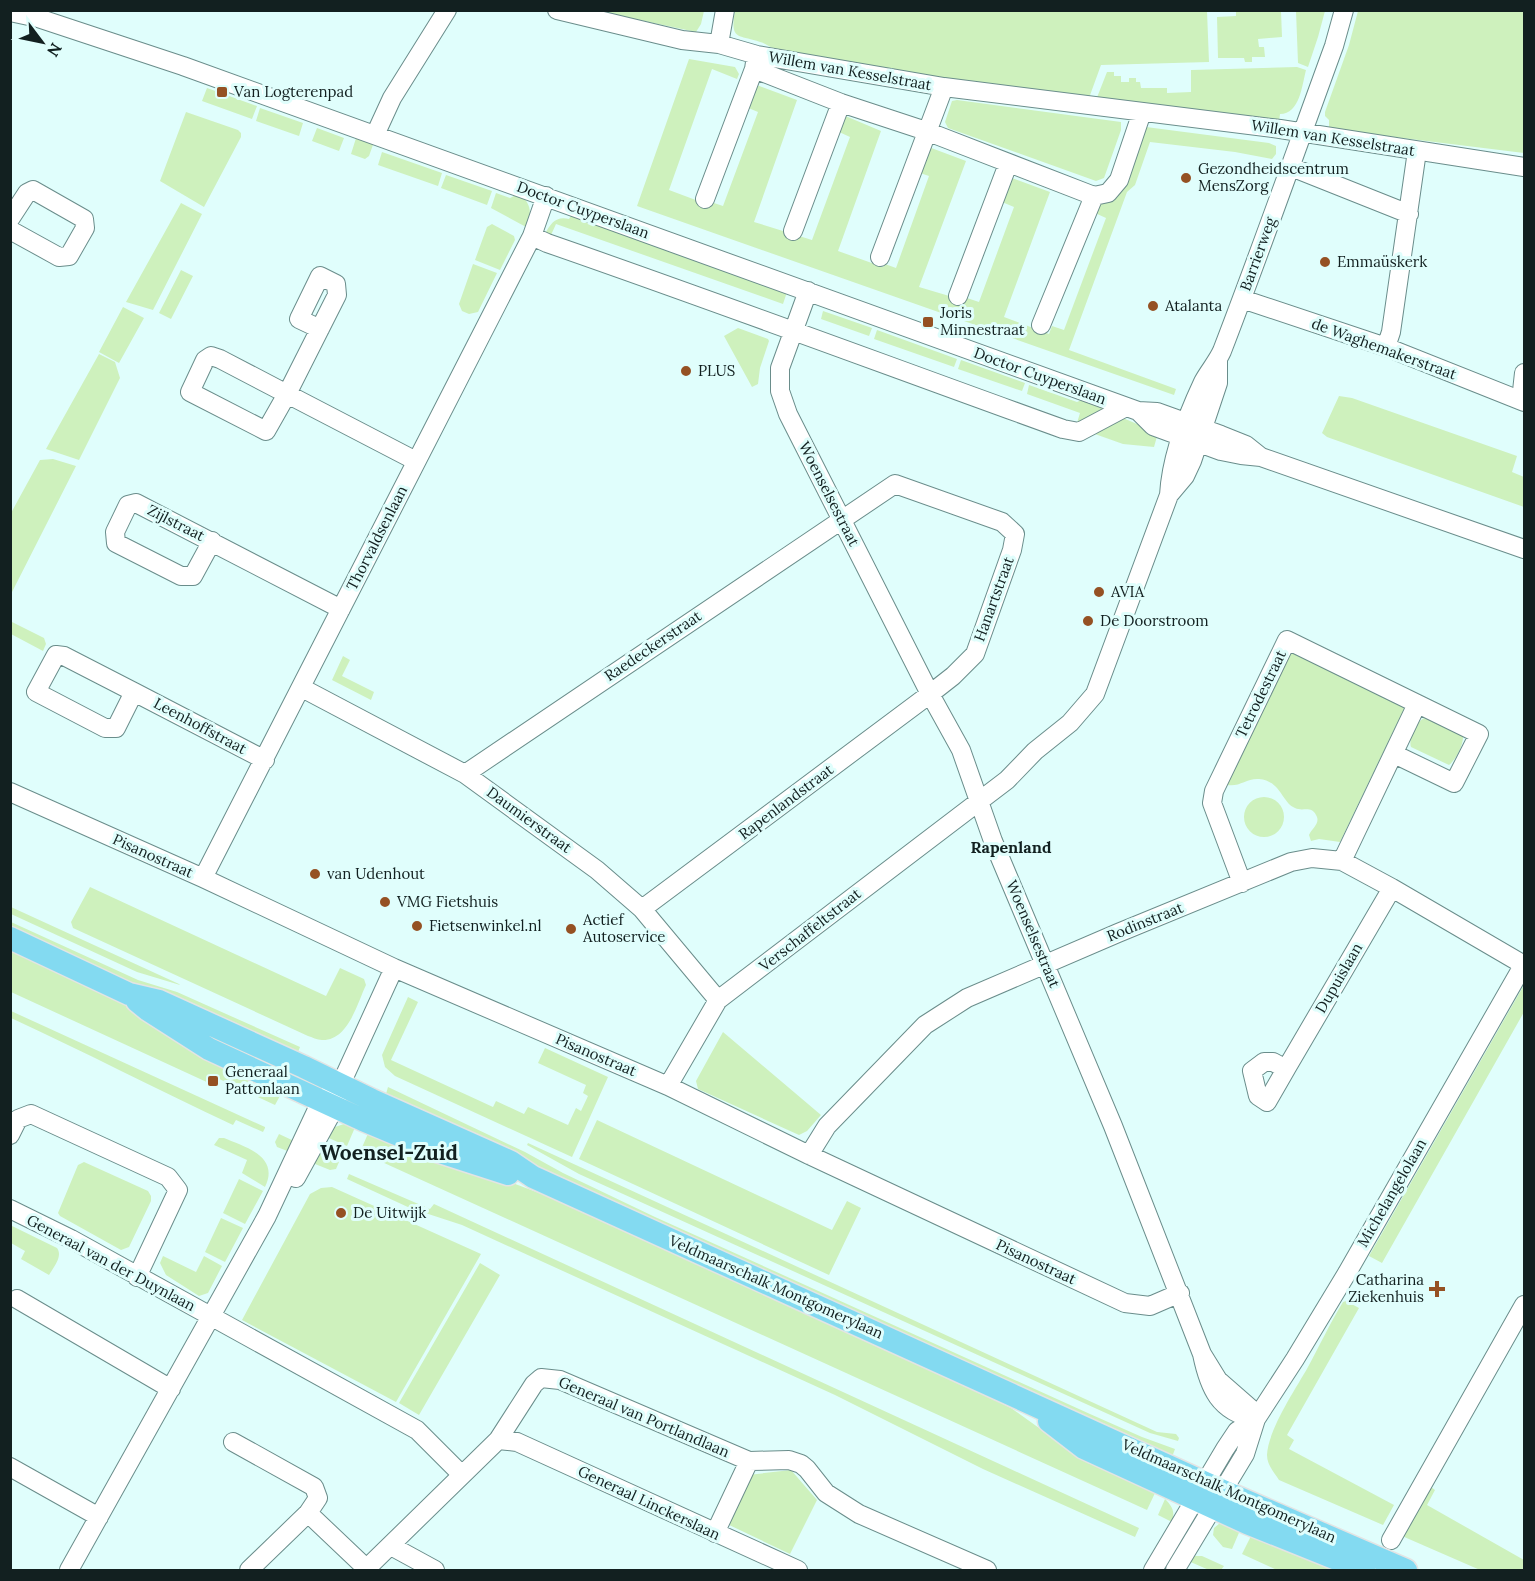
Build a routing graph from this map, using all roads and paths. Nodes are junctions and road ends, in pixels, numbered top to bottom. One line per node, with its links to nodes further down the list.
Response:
1 (447, 10): 14 (street)
2 (557, 10): 7 (street, Willem van Kesselstraat)
3 (725, 10): 7 (street)
4 (1344, 10): 13 (street, Barrierweg)
5 (10, 12): 6 (street, Doctor Cuyperslaan)
6 (33, 14): 14 (street, Doctor Cuyperslaan)
7 (719, 44): 8 (street, Willem van Kesselstraat)
8 (755, 62): 9 (street, Willem van Kesselstraat); 10 (street, Willem van Kesselstraat); 21 (street, Willem van Kesselstraat)
9 (944, 87): 11 (street, Willem van Kesselstraat); 12 (street, Willem van Kesselstraat)
10 (841, 103): 12 (street, Willem van Kesselstraat); 25 (street)
11 (1142, 112): 13 (street, Willem van Kesselstraat); 20 (street)
12 (926, 131): 16 (street, Willem van Kesselstraat); 27 (street, Willem van Kesselstraat)
13 (1303, 133): 15 (street, Willem van Kesselstraat); 17 (street, Barrierweg)
14 (375, 135): 19 (street, Doctor Cuyperslaan)
15 (1417, 151): 18 (street, Willem van Kesselstraat); 22 (street)
16 (1008, 164): 20 (street, Willem van Kesselstraat); 29 (street)
17 (1291, 167): 22 (street); 30 (street, Barrierweg)
18 (1524, 167)
19 (546, 196): 26 (street, Thorvaldsenlaan); 28 (street, Doctor Cuyperslaan)
20 (1094, 196): 31 (street)
21 (705, 199)
22 (1409, 214): 34 (street)
23 (10, 219): 24 (street)
24 (10, 230)
25 (793, 231)
26 (532, 236): 33 (street, Doctor Cuyperslaan); 40 (street, Thorvaldsenlaan)
27 (880, 257)
28 (808, 291): 33 (street, Woenselsestraat); 38 (street, Doctor Cuyperslaan)
29 (958, 296)
30 (1242, 299): 34 (street, de Waghemakerstraat); 39 (street, Barrierweg)
31 (1041, 325)
32 (320, 329): 36 (street)
33 (792, 332): 38 (street, Doctor Cuyperslaan); 41 (street, Woenselsestraat)
34 (1386, 347): 37 (street, de Waghemakerstraat)
35 (1524, 373): 37 (street)
36 (287, 394): 36 (street); 40 (street)
37 (1523, 401)
38 (1132, 409): 39 (street, Doctor Cuyperslaan)
39 (1193, 433): 43 (street, Doctor Cuyperslaan); 53 (street)
40 (416, 461): 44 (street, Thorvaldsenlaan)
41 (842, 518): 47 (street, Woenselsestraat); 47 (street, Hanartstraat); 51 (street, Raedeckerstraat)
42 (212, 541): 42 (street, Zijlstraat); 44 (street, Zijlstraat)
43 (1524, 549)
44 (341, 609): 45 (street, Thorvaldsenlaan)
45 (302, 688): 50 (street, Thorvaldsenlaan); 51 (street, Daumierstraat)
46 (134, 692): 46 (street, Leenhoffstraat); 50 (street, Leenhoffstraat)
47 (930, 694): 53 (street, Woenselsestraat); 58 (street, Rapenlandstraat)
48 (1417, 704): 49 (street); 49 (street, Tetrodestraat); 56 (street, Tetrodestraat)
49 (1394, 754): 54 (street)
50 (265, 760): 55 (street, Thorvaldsenlaan)
51 (465, 774): 58 (street, Daumierstraat)
52 (10, 792): 55 (street, Pisanostraat)
53 (980, 800): 60 (street, Woenselsestraat); 63 (street, Verschaffeltstraat)
54 (1342, 861): 56 (street, Rodinstraat); 57 (street, Rodinstraat)
55 (203, 878): 62 (street, Pisanostraat)
56 (1242, 883): 60 (street, Rodinstraat)
57 (1392, 888): 61 (street, Rodinstraat); 64 (street, Dupuislaan)
58 (642, 909): 63 (street, Daumierstraat)
59 (10, 939): 66 (main road, Veldmaarschalk Montgomerylaan)
60 (1046, 964): 68 (street, Rodinstraat); 71 (street, Woenselsestraat)
61 (1524, 964): 76 (street, Michelangelolaan)
62 (394, 968): 65 (street, Pisanostraat); 66 (street)
63 (718, 1000): 65 (street, Verschaffeltstraat)
64 (1286, 1069)
65 (668, 1086): 68 (street, Pisanostraat)
66 (332, 1098): 74 (street); 82 (main road, Veldmaarschalk Montgomerylaan)
67 (10, 1135): 70 (street)
68 (809, 1155): 71 (street, Pisanostraat)
69 (10, 1209): 70 (street, Generaal van der Duynlaan)
70 (137, 1277): 74 (street, Generaal van der Duynlaan)
71 (1180, 1293): 76 (street, Woenselsestraat)
72 (17, 1299): 75 (street)
73 (1524, 1305): 86 (street)
74 (210, 1317): 75 (street); 81 (street, Generaal van der Duynlaan)
75 (171, 1389): 84 (street)
76 (1256, 1419): 82 (street, Michelangelolaan)
77 (498, 1440): 79 (street, Generaal van Portlandlaan); 81 (street); 85 (street, Generaal Linckerslaan)
78 (232, 1442): 83 (street)
79 (749, 1461): 85 (street, Generaal van Portlandlaan); 93 (street, Generaal van Portlandlaan)
80 (10, 1467): 84 (street)
81 (462, 1475): 87 (street)
82 (1209, 1495): 94 (street); 95 (street); 96 (main road, Veldmaarschalk Montgomerylaan); 97 (main road, Veldmaarschalk Montgomerylaan)
83 (308, 1513): 89 (street); 90 (street)
84 (99, 1517): 88 (street)
85 (715, 1533): 92 (street, Generaal Linckerslaan)
86 (1391, 1540)
87 (391, 1546): 90 (street); 91 (street)
88 (69, 1570)
89 (249, 1570)
90 (366, 1570)
91 (435, 1570)
92 (798, 1570)
93 (987, 1570)
94 (1153, 1570)
95 (1175, 1570)
96 (1364, 1570)
97 (1406, 1570)

